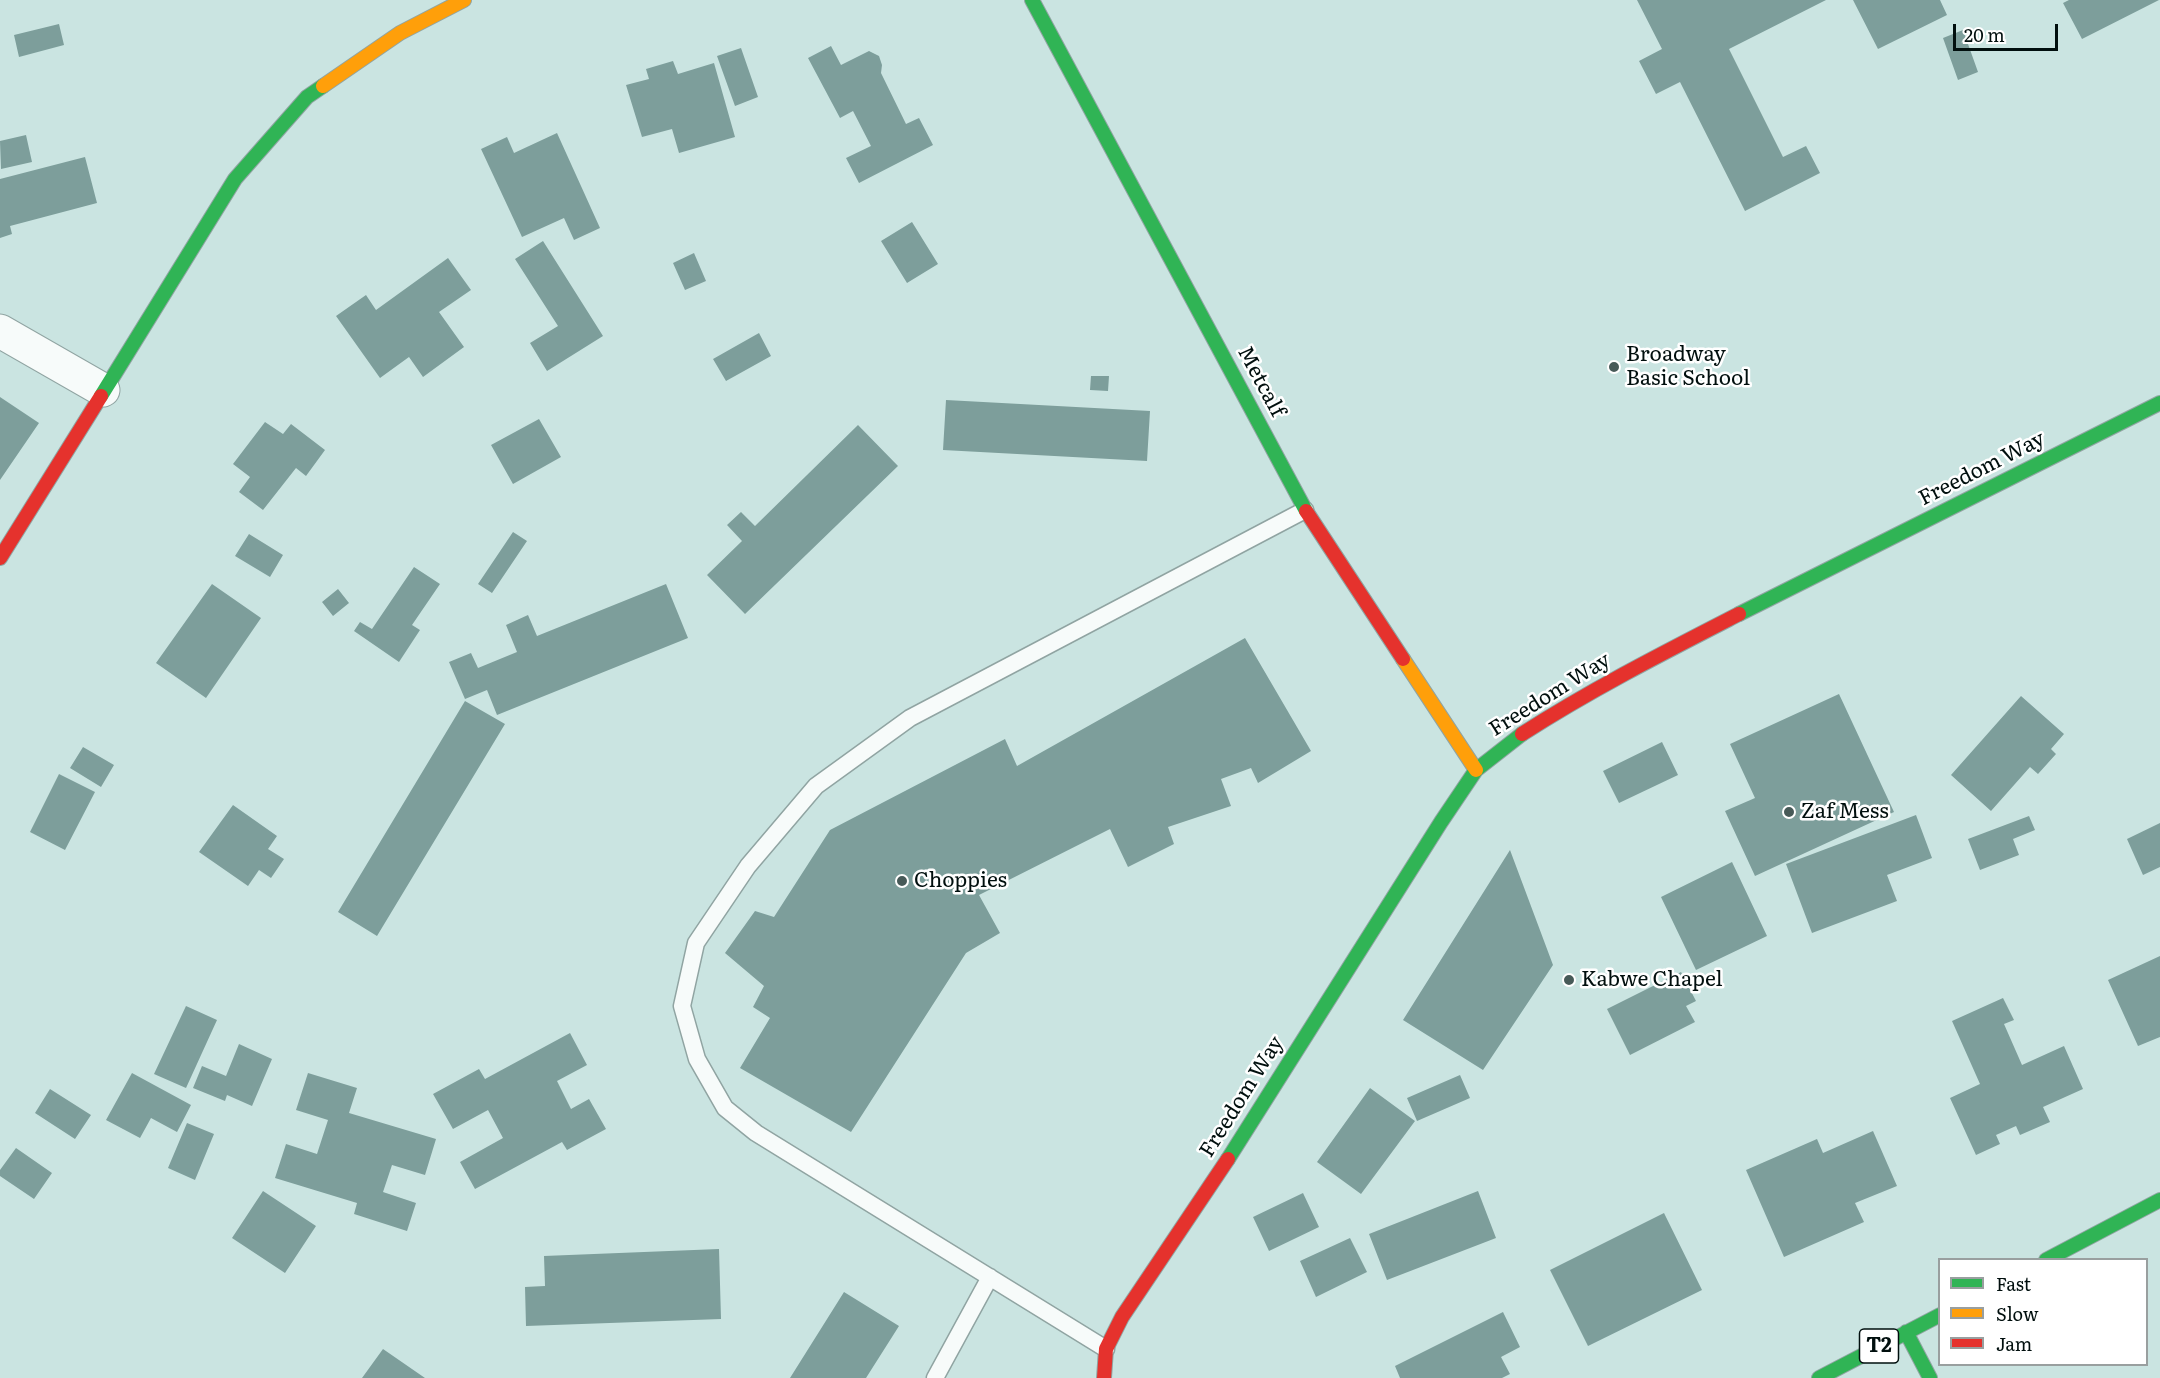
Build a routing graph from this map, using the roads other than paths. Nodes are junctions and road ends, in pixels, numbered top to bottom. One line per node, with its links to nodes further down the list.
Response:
1 (464, 0): 4 (main road)
2 (1032, 0): 6 (main road, Metcalf)
3 (0, 331): 4 (street)
4 (103, 390): 7 (main road)
5 (2160, 403): 8 (main road, Freedom Way)
6 (1305, 510): 8 (main road, Metcalf); 11 (lane)
7 (0, 558)
8 (1476, 770): 14 (main road, Freedom Way)
9 (2160, 1200): 10 (main road)
10 (2050, 1258)
11 (990, 1277): 14 (lane); 15 (lane)
12 (1938, 1316): 13 (main road, T2)
13 (1906, 1332): 17 (main road, T2); 18 (main road)
14 (1106, 1349): 16 (main road, Freedom Way)
15 (935, 1378)
16 (1104, 1378)
17 (1819, 1378)
18 (1930, 1378)

